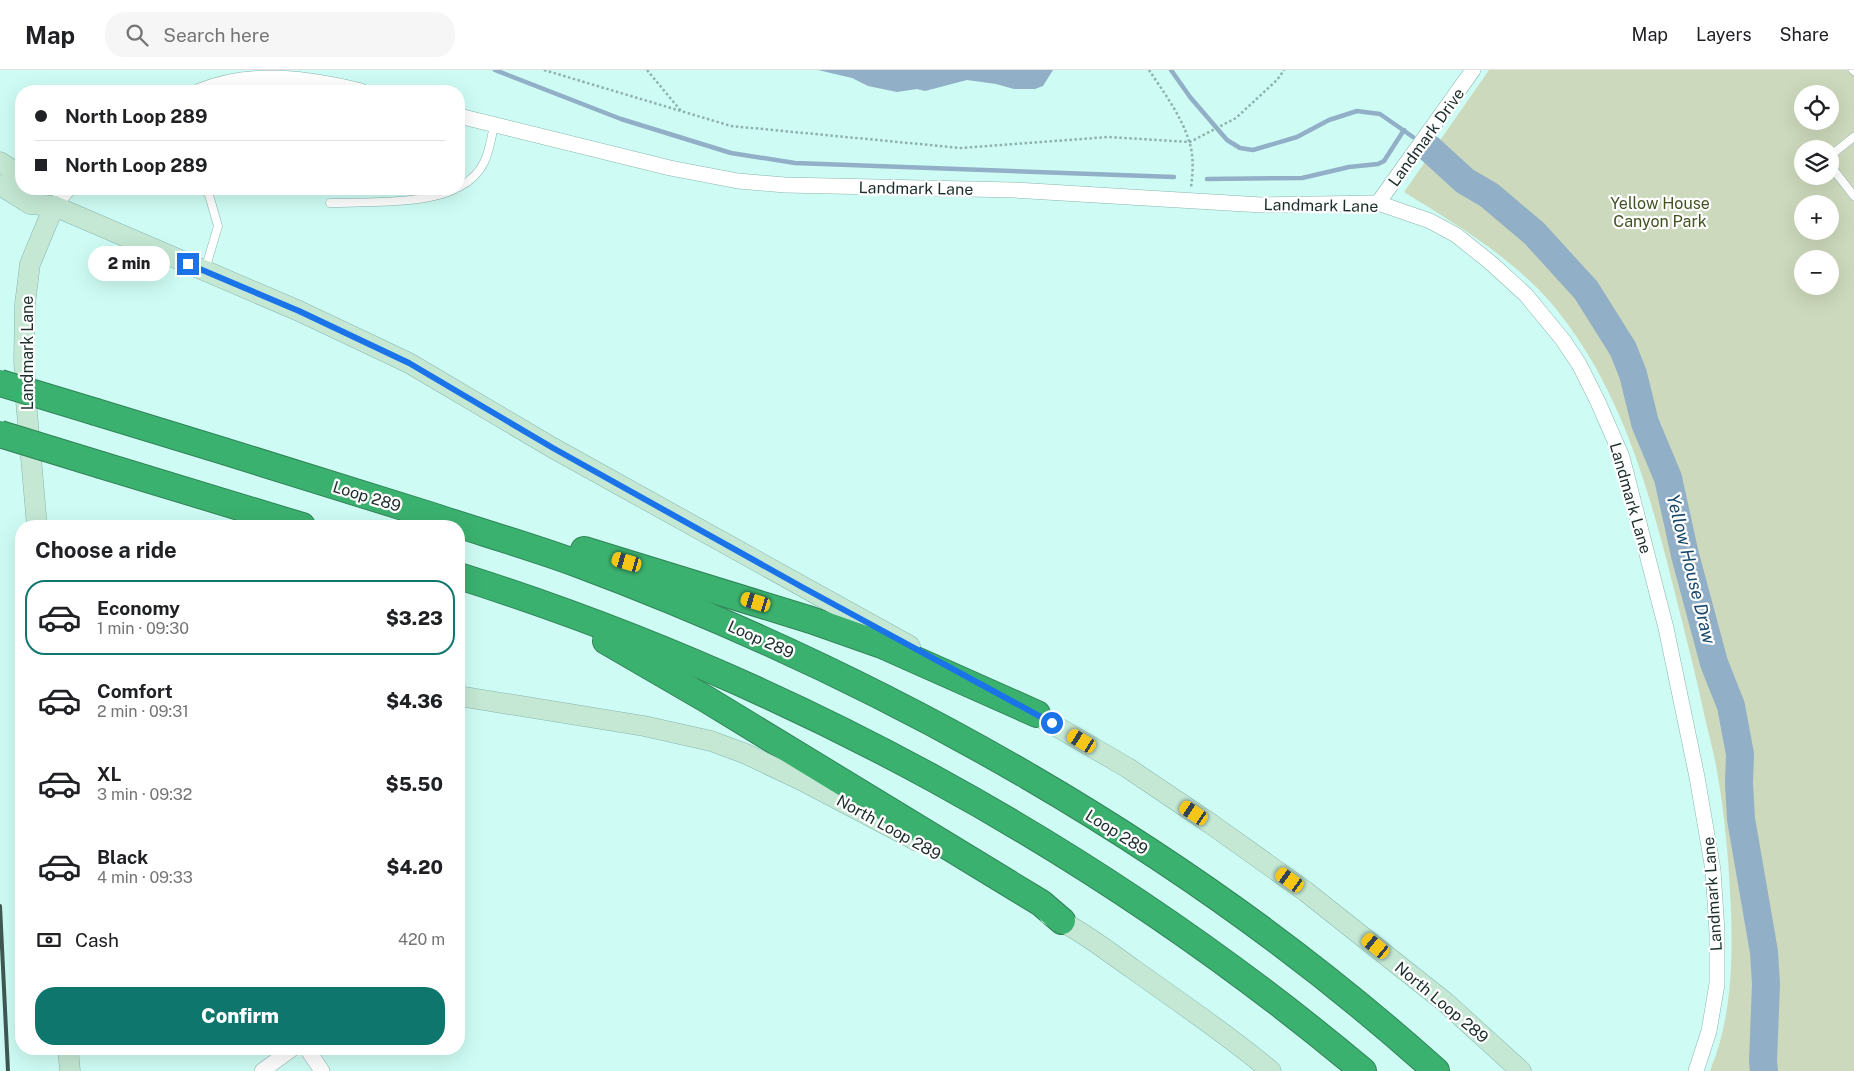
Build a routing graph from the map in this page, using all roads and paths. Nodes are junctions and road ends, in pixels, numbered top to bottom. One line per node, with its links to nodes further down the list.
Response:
1 (544, 70): 8 (path)
2 (647, 70): 8 (path)
3 (1149, 70): 12 (path)
4 (1284, 70): 12 (path)
5 (1473, 70): 28 (street, Landmark Drive)
6 (224, 85): 7 (street)
7 (332, 85)
8 (681, 111): 12 (path)
9 (465, 118): 10 (street, Landmark Lane)
10 (494, 125): 17 (lane); 26 (street, Landmark Lane)
11 (1854, 137): 13 (lane)
12 (1190, 142): 26 (path)
13 (1839, 149)
14 (0, 162): 15 (main road)
15 (15, 172)
16 (1839, 177): 25 (lane)
17 (465, 184)
18 (0, 185): 19 (main road, North Loop 289)
19 (15, 194)
20 (16, 195): 29 (main road, North Loop 289)
21 (45, 195): 29 (main road, North Loop 289)
22 (63, 195): 29 (street, Landmark Lane)
23 (209, 195): 30 (lane)
24 (443, 195): 27 (lane)
25 (1854, 196)
26 (1190, 201): 28 (street, Landmark Lane)
27 (330, 203)
28 (1378, 204): 53 (street, Landmark Lane)
29 (54, 206): 30 (main road, North Loop 289); 34 (main road, Landmark Lane)
30 (205, 271): 41 (main road, North Loop 289)
31 (0, 383): 33 (highway, Loop 289, bridge)
32 (0, 434): 35 (highway, bridge)
33 (383, 500): 36 (highway, Loop 289); 41 (highway)
34 (36, 520)
35 (282, 520)
36 (444, 520)
37 (465, 527): 51 (highway, Loop 289)
38 (465, 578): 39 (highway)
39 (483, 583): 42 (highway); 50 (highway)
40 (465, 697): 42 (main road, North Loop 289)
41 (1037, 714): 52 (main road, North Loop 289)
42 (1062, 921): 49 (main road, North Loop 289)
43 (69, 1055): 46 (main road)
44 (284, 1055): 47 (street)
45 (311, 1055): 48 (street)
46 (70, 1071)
47 (262, 1071)
48 (322, 1071)
49 (1271, 1071)
50 (1363, 1071)
51 (1436, 1071)
52 (1521, 1071)
53 (1696, 1071)

